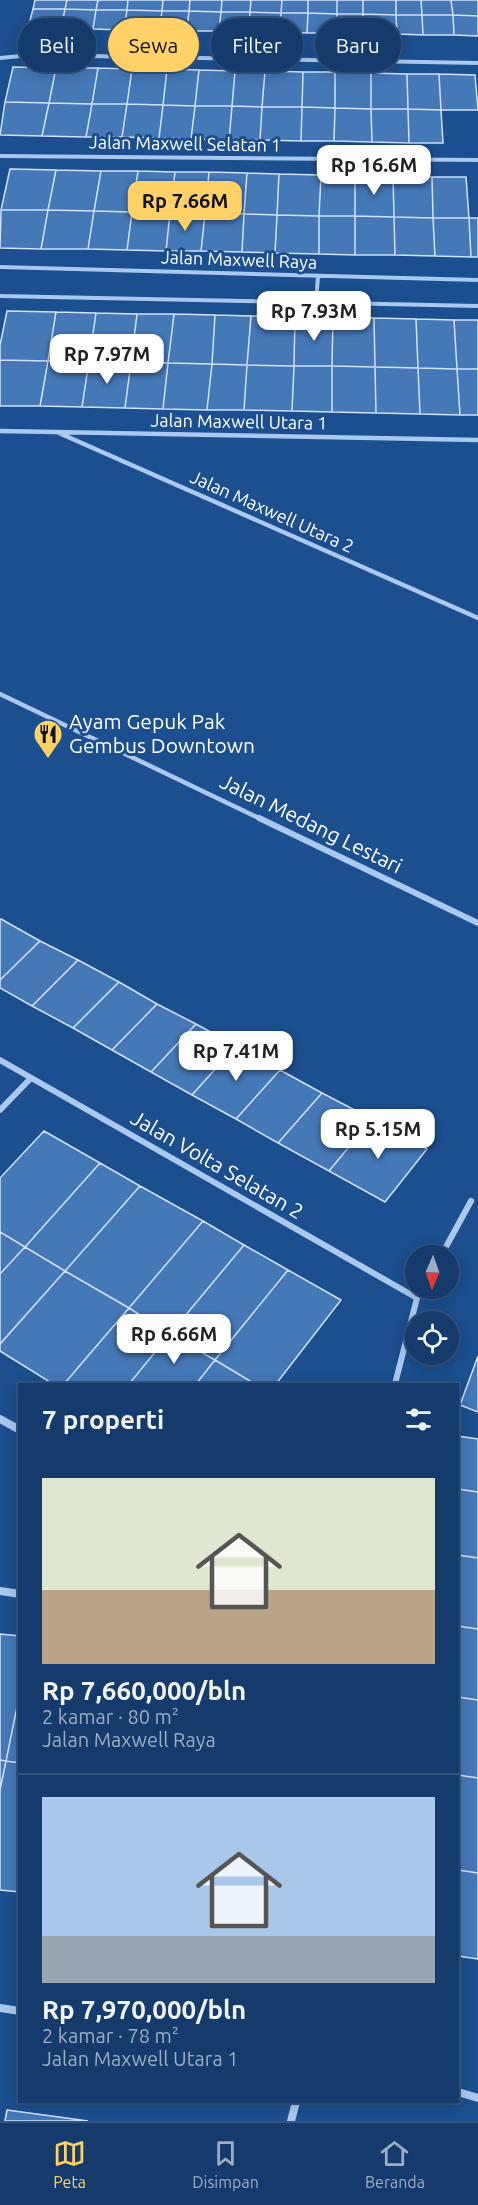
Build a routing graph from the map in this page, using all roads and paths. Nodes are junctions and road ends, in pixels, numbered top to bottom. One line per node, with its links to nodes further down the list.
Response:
1 (0, 58): 2 (street)
2 (478, 63)
3 (0, 156): 4 (street, Jalan Maxwell Selatan 1)
4 (478, 160)
5 (0, 267): 6 (street, Jalan Maxwell Raya)
6 (318, 276): 7 (street, Jalan Maxwell Raya); 9 (street)
7 (478, 280)
8 (0, 296): 9 (street, Jalan Maxwell Raya)
9 (316, 303): 10 (street, Jalan Maxwell Raya)
10 (478, 306)
11 (0, 431): 12 (street, Jalan Maxwell Utara 1)
12 (56, 432): 13 (street, Jalan Maxwell Utara 1); 14 (street, Jalan Maxwell Utara 2)
13 (478, 440)
14 (478, 618)
15 (0, 694): 16 (street, Jalan Medang Lestari)
16 (478, 923)
17 (0, 1060): 18 (street, Jalan Volta Selatan 2)
18 (31, 1078): 19 (street); 22 (street, Jalan Volta Selatan 2)
19 (0, 1110)
20 (471, 1201): 21 (street)
21 (447, 1245)
22 (405, 1291)
23 (417, 1299): 24 (street)
24 (395, 1383)
25 (0, 1419): 26 (street)
26 (18, 1429)
27 (0, 1591): 28 (street)
28 (18, 1594)
29 (0, 2008): 30 (street)
30 (18, 2011)
31 (459, 2092): 32 (street)
32 (478, 2098)
33 (296, 2103): 34 (street)
34 (291, 2121)

